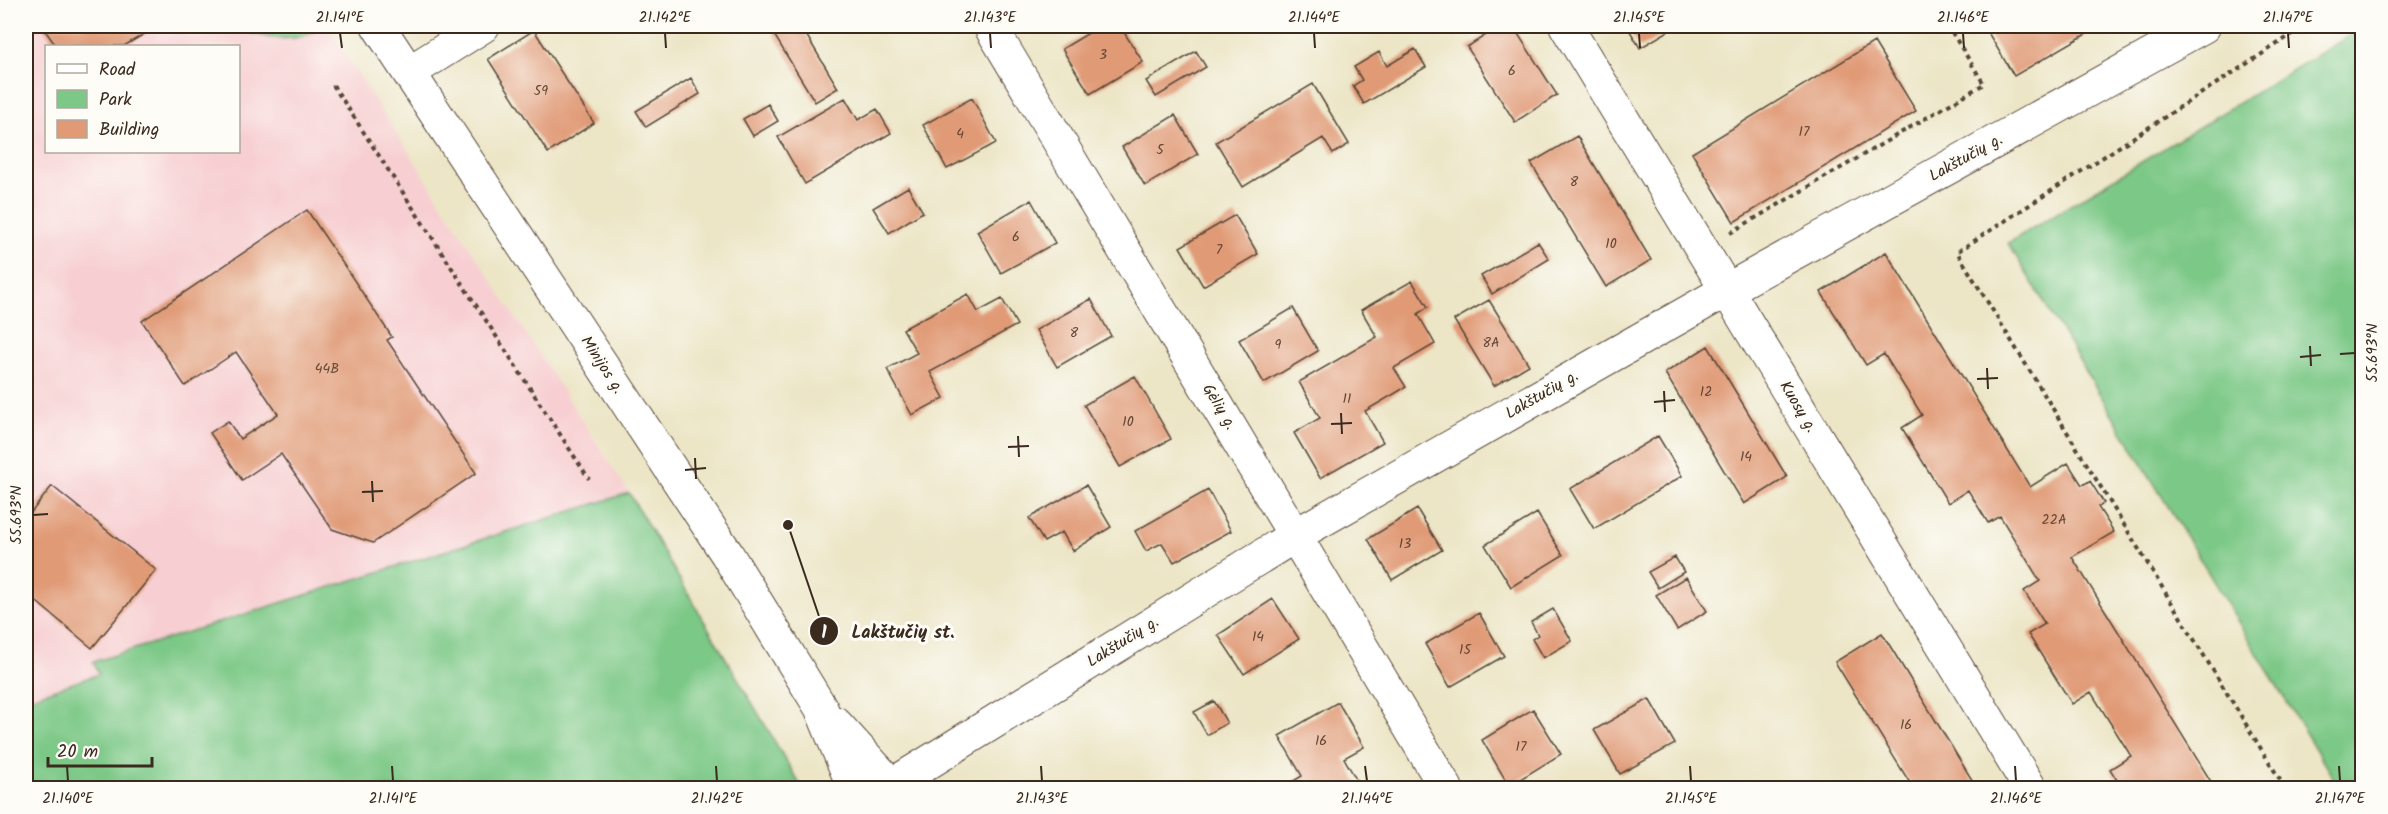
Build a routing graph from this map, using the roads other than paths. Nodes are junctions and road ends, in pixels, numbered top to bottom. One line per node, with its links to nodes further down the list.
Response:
1 (378, 26): 6 (street, Minijos g.)
2 (483, 26): 6 (street)
3 (990, 26): 8 (street, Gėlių g.)
4 (1566, 26): 7 (street, Kuosų g.)
5 (2204, 26): 7 (street, Lakštučių g.)
6 (410, 72): 9 (street, Minijos g.)
7 (1727, 290): 8 (street, Lakštučių g.); 13 (street, Kuosų g.)
8 (1296, 535): 10 (street, Lakštučių g.); 12 (street, Gėlių g.)
9 (821, 708): 10 (street, Minijos g.); 11 (street, Minijos g.)
10 (893, 787)
11 (854, 789)
12 (1446, 789)
13 (2030, 789)

